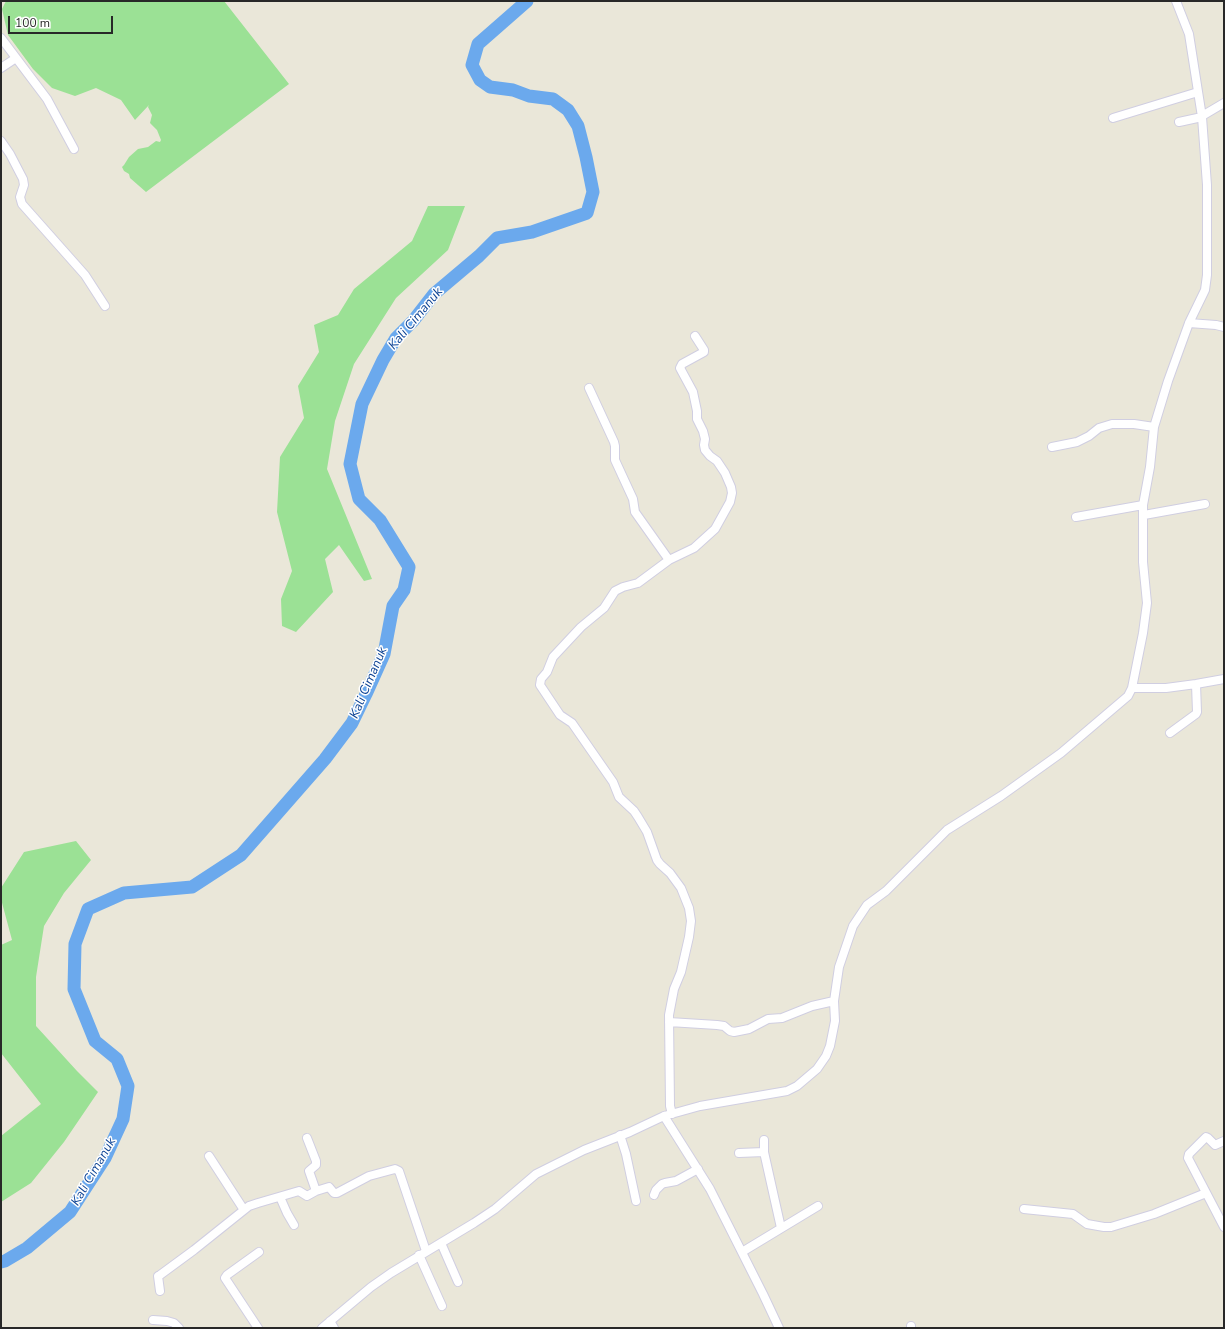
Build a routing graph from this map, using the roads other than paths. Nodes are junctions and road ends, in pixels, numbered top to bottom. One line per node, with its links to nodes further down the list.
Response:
1 (1176, 1): 5 (street)
2 (1, 38): 3 (street)
3 (16, 58): 4 (street); 11 (street)
4 (1, 68)
5 (1198, 92): 7 (street); 8 (street)
6 (1224, 103): 8 (street)
7 (1113, 118)
8 (1202, 119): 9 (street); 13 (street)
9 (1179, 122)
10 (1, 141): 12 (street)
11 (74, 149)
12 (105, 306)
13 (1189, 323): 14 (street); 17 (street)
14 (1224, 327)
15 (695, 336): 23 (street)
16 (589, 388): 23 (street)
17 (1154, 427): 18 (street); 20 (street)
18 (1052, 447)
19 (1205, 504): 21 (street)
20 (1143, 505): 21 (street); 22 (street)
21 (1144, 515): 26 (street)
22 (1076, 517)
23 (669, 560): 29 (street)
24 (1224, 679): 25 (street)
25 (1196, 684): 26 (street); 27 (street)
26 (1132, 688): 28 (street)
27 (1170, 733)
28 (834, 1001): 29 (street); 30 (street)
29 (669, 1022): 30 (street)
30 (668, 1115): 31 (street); 38 (street)
31 (620, 1136): 43 (street); 50 (street)
32 (307, 1138): 39 (street)
33 (764, 1140): 35 (street)
34 (1224, 1141): 40 (street)
35 (764, 1152): 36 (street); 49 (street)
36 (739, 1153)
37 (209, 1156): 46 (street)
38 (698, 1169): 41 (street); 52 (street)
39 (316, 1191): 42 (street); 53 (street)
40 (1206, 1193): 45 (street); 48 (street)
41 (654, 1196)
42 (280, 1197): 46 (street); 47 (street)
43 (636, 1201)
44 (818, 1206): 49 (street)
45 (1024, 1209)
46 (244, 1210): 55 (street)
47 (294, 1225)
48 (1224, 1227)
49 (781, 1228): 52 (street)
50 (441, 1243): 53 (street); 54 (street)
51 (259, 1252): 60 (street)
52 (742, 1252): 62 (street)
53 (423, 1253): 56 (street); 58 (street)
54 (458, 1282)
55 (160, 1291)
56 (442, 1306)
57 (153, 1320): 59 (street)
58 (332, 1324): 61 (street)
59 (179, 1328)
60 (258, 1328)
61 (322, 1328)
62 (779, 1328)

